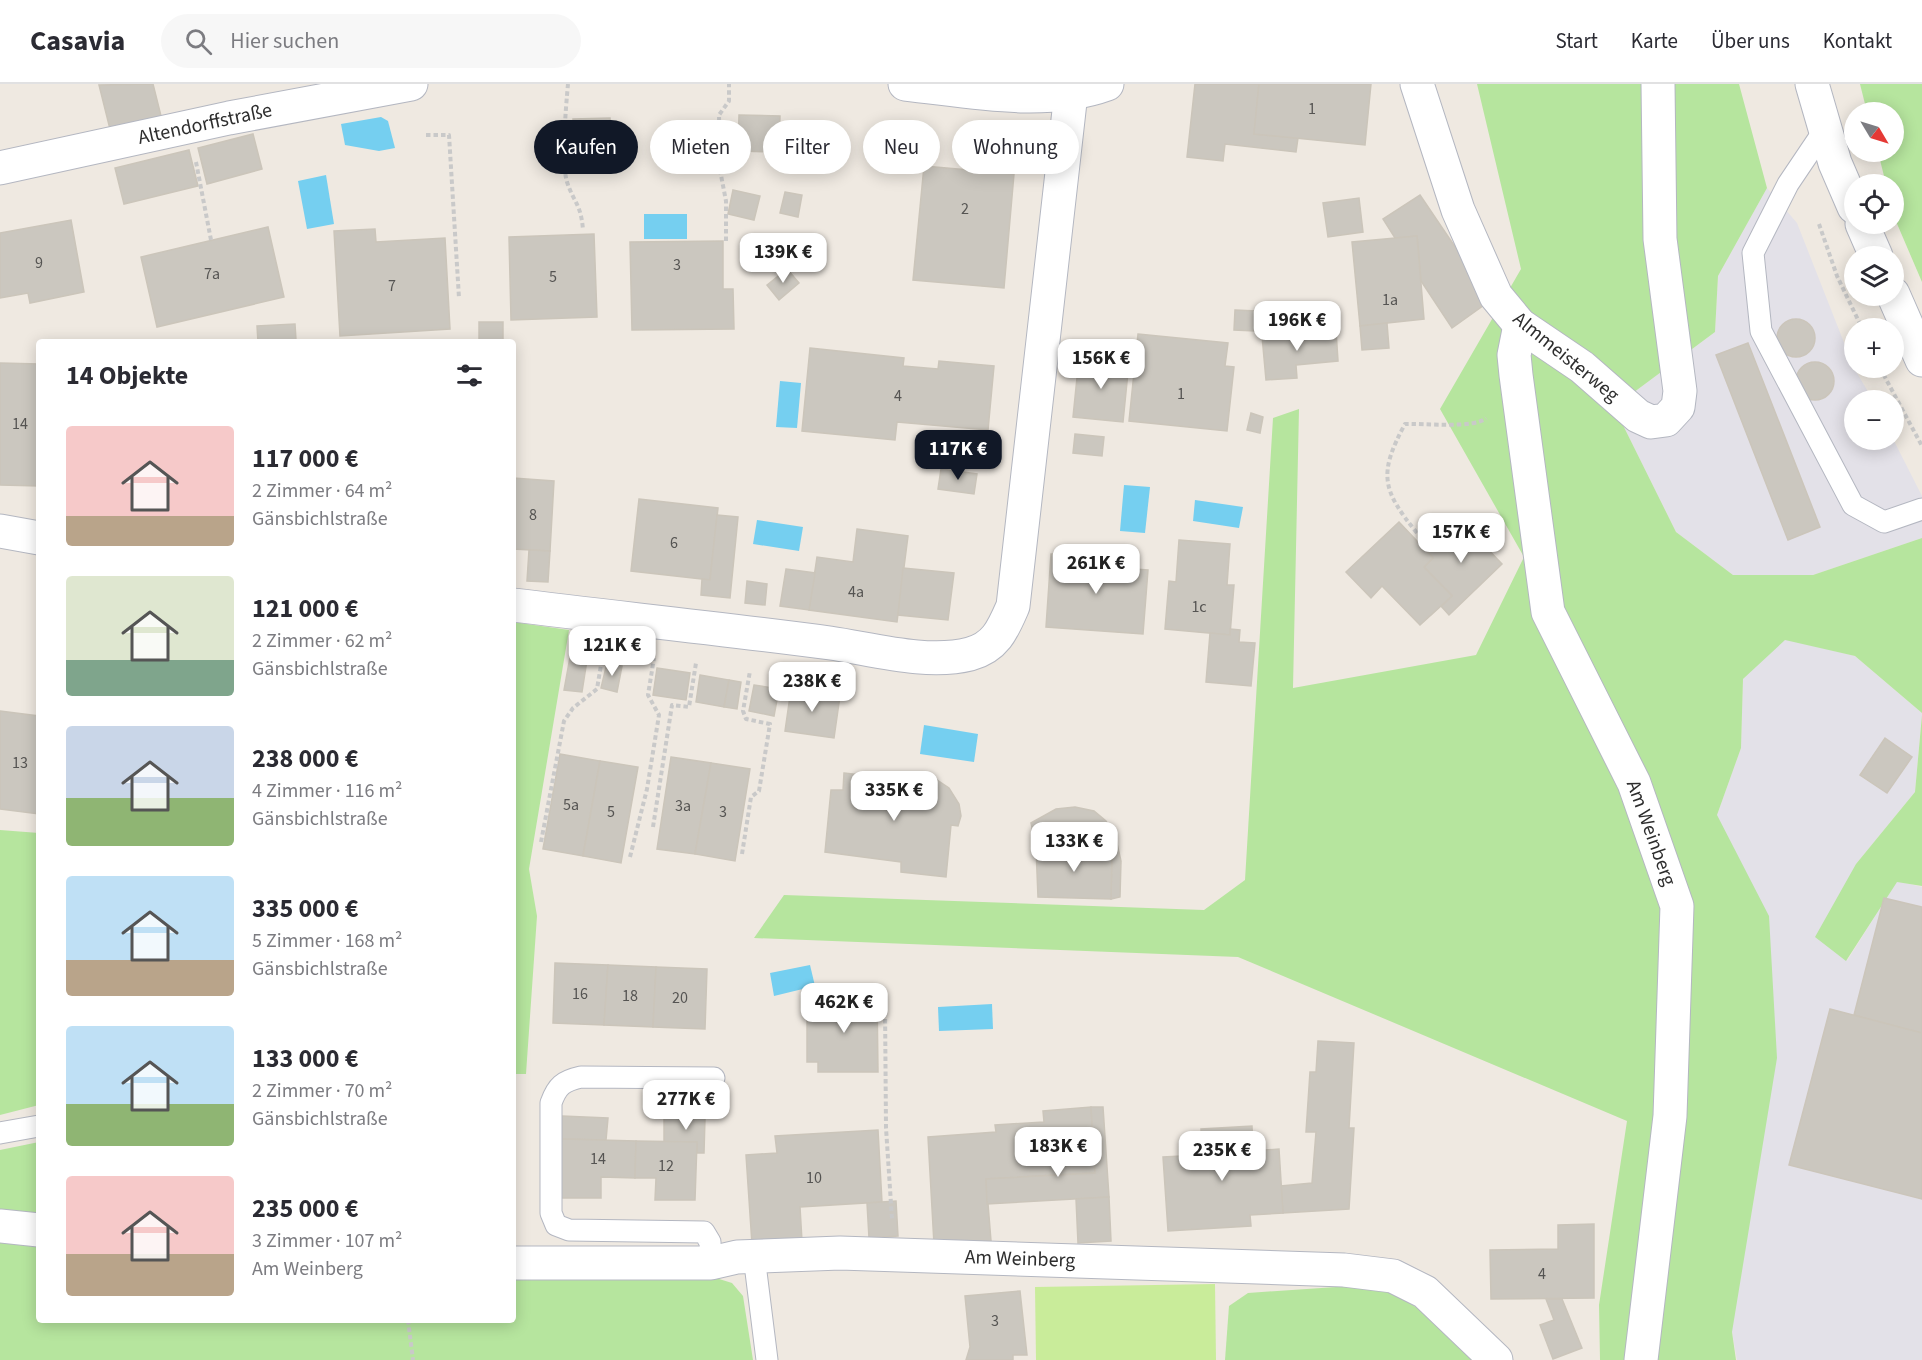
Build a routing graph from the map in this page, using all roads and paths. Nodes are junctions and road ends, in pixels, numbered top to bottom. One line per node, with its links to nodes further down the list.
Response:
1 (411, 84): 10 (street, Altendorffstraße)
2 (568, 84): 15 (path)
3 (729, 84): 17 (path)
4 (905, 84): 9 (street)
5 (1107, 84): 9 (street)
6 (1417, 84): 20 (street, Almmeisterweg)
7 (1658, 84): 20 (street, Almmeisterweg)
8 (1812, 84): 11 (street)
9 (1071, 93): 29 (street)
10 (181, 128): 13 (street, Altendorffstraße); 16 (path)
11 (1825, 129): 14 (street); 25 (lane)
12 (426, 135): 18 (path)
13 (0, 168)
14 (1844, 184)
15 (583, 230)
16 (211, 240)
17 (726, 241)
18 (459, 298)
19 (1898, 306): 21 (street)
20 (1521, 325): 52 (street, Am Weinberg)
21 (1922, 360)
22 (1885, 378): 24 (path)
23 (1489, 414): 27 (path)
24 (1922, 446)
25 (1922, 509)
26 (0, 531): 28 (street)
27 (1418, 533)
28 (36, 537)
29 (516, 605)
30 (601, 663): 35 (path)
31 (653, 667): 37 (path)
32 (695, 675): 34 (path)
33 (748, 685): 36 (path)
34 (653, 827)
35 (541, 842)
36 (742, 854)
37 (630, 857)
38 (885, 1004): 42 (path)
39 (714, 1078): 47 (lane)
40 (36, 1127): 41 (lane)
41 (0, 1133)
42 (891, 1202)
43 (0, 1226): 44 (street)
44 (36, 1230)
45 (754, 1256): 47 (street, Am Weinberg); 50 (lane); 51 (street, Am Weinberg)
46 (516, 1263): 47 (street, Am Weinberg)
47 (711, 1263)
48 (408, 1323): 49 (path)
49 (413, 1360)
50 (767, 1360)
51 (1496, 1360)
52 (1641, 1360)

